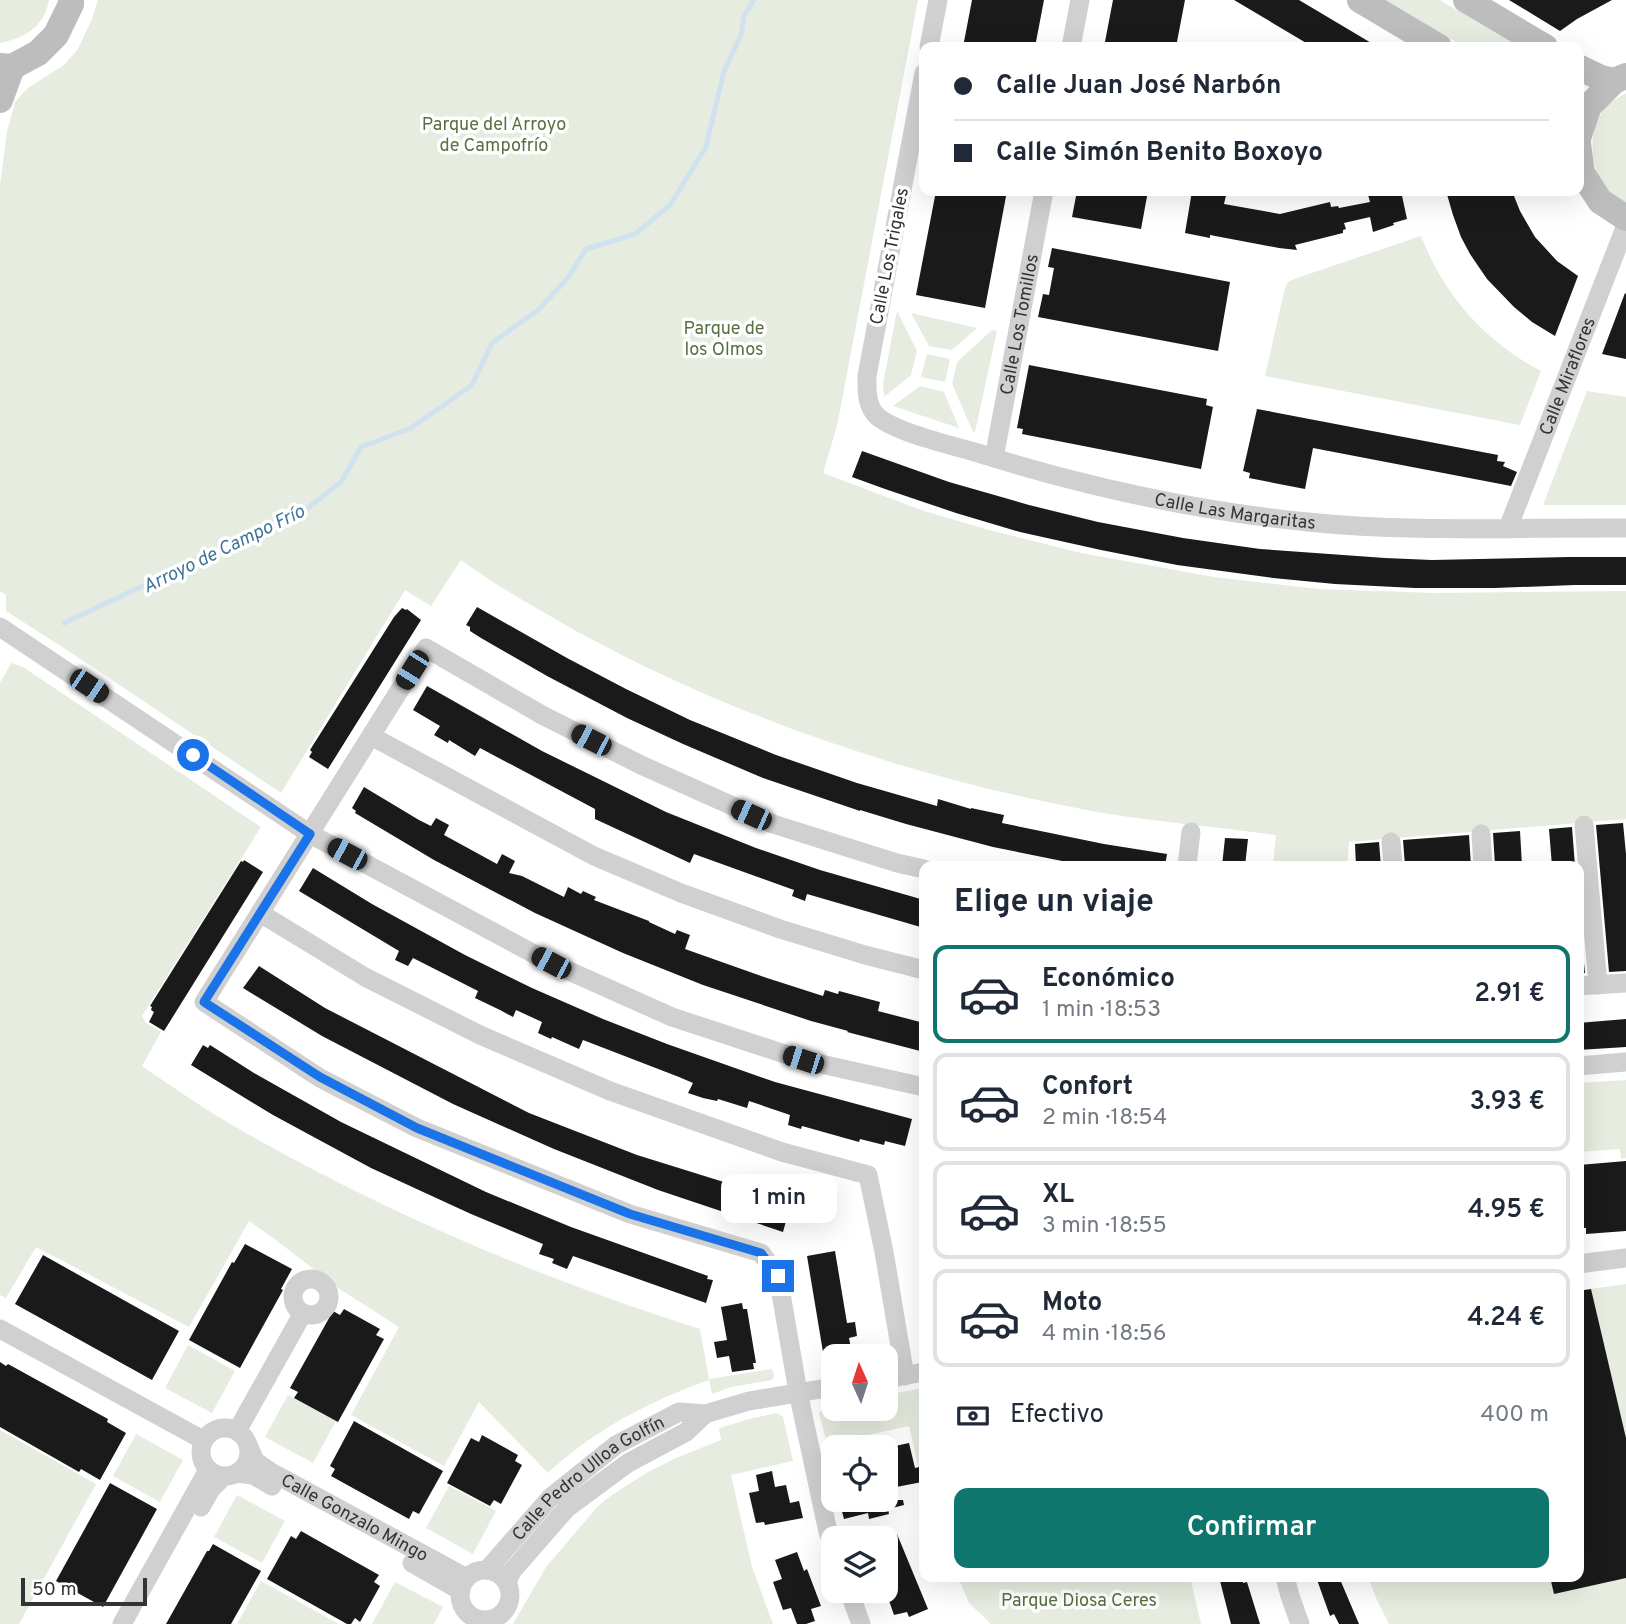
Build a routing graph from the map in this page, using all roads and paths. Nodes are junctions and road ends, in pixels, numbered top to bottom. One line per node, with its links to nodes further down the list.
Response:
1 (71, 0): 10 (main road)
2 (938, 0): 6 (street)
3 (1080, 0): 7 (street)
4 (1360, 0): 8 (main road)
5 (1466, 0): 9 (main road)
6 (930, 42)
7 (1072, 42)
8 (1431, 42)
9 (1537, 42)
10 (6, 67): 13 (main road)
11 (1584, 70): 12 (main road)
12 (1620, 78): 15 (main road)
13 (0, 100)
14 (919, 100): 20 (street, Calle Los Trigales)
15 (1584, 121)
16 (1584, 176): 18 (main road)
17 (1043, 196): 21 (street, Calle Los Tomillos)
18 (1626, 218)
19 (1626, 225): 22 (street, Calle Miraflores)
20 (867, 397): 21 (street, Calle Las Margaritas)
21 (994, 458): 22 (street, Calle Las Margaritas)
22 (1508, 528): 23 (street, Calle Las Margaritas)
23 (1626, 528)
24 (3, 634): 28 (street)
25 (371, 736): 28 (street); 34 (street); 36 (street)
26 (1584, 825): 38 (street)
27 (1191, 832): 31 (street)
28 (310, 834): 35 (street); 41 (street)
29 (1481, 834): 33 (street)
30 (1391, 842): 32 (street)
31 (1188, 861)
32 (1393, 861)
33 (1483, 861)
34 (919, 868)
35 (260, 913): 46 (street); 48 (street)
36 (919, 969)
37 (1626, 982): 38 (street)
38 (1588, 986)
39 (1626, 1062): 40 (street)
40 (1584, 1066)
41 (919, 1086)
42 (1626, 1258): 43 (street)
43 (1584, 1263)
44 (303, 1313): 50 (street)
45 (0, 1330): 51 (street)
46 (915, 1374)
47 (821, 1389): 48 (street, Calle Pedro Ulloa Golfín)
48 (798, 1392): 49 (street, Calle Pedro Ulloa Golfín); 53 (street)
49 (705, 1414): 54 (street, Calle Pedro Ulloa Golfín); 55 (street, Calle Pedro Ulloa Golfín)
50 (243, 1439): 51 (street); 52 (street); 57 (street, Calle Gonzalo Mingo)
51 (203, 1440): 52 (street)
52 (223, 1473): 57 (street, Calle Gonzalo Mingo); 60 (street); 61 (street)
53 (827, 1526)
54 (487, 1570): 55 (street); 57 (street)
55 (507, 1582): 59 (street)
56 (1286, 1582): 63 (street)
57 (464, 1584): 59 (street)
58 (853, 1603): 62 (street)
59 (471, 1620)
60 (122, 1624)
61 (136, 1624)
62 (861, 1624)
63 (1300, 1624)

